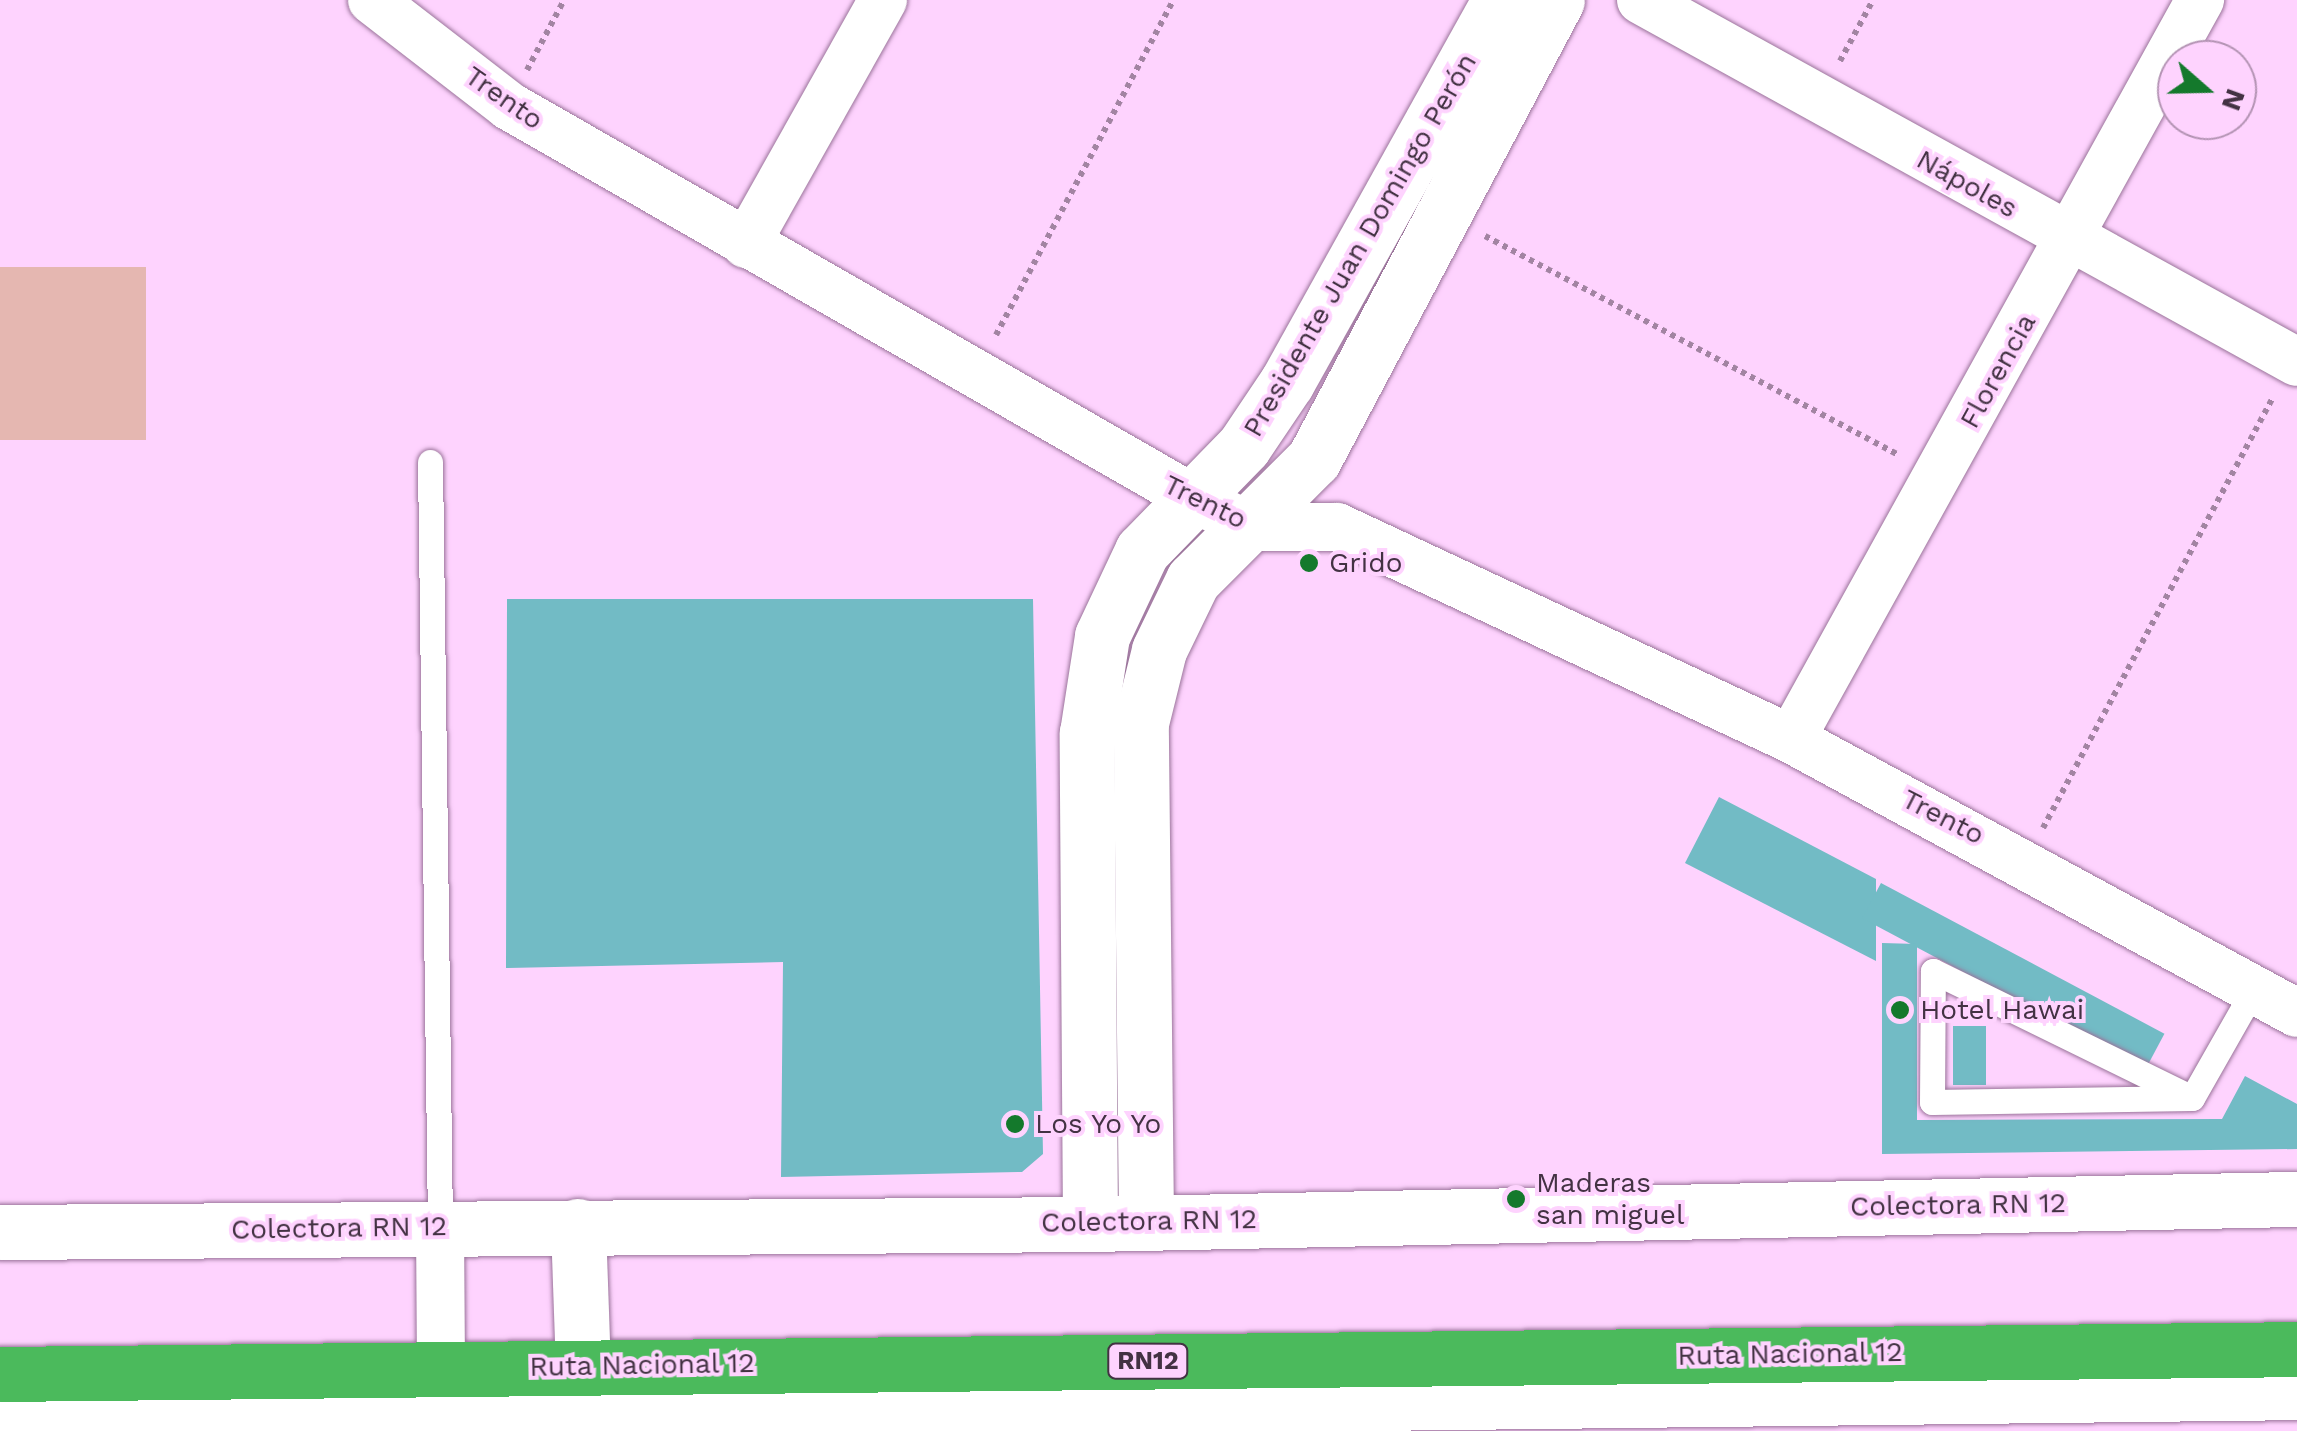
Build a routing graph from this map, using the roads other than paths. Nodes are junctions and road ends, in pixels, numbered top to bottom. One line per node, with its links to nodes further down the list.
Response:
1 (372, 0): 8 (street, Trento)
2 (883, 0): 8 (street)
3 (1500, 0): 11 (main road, Presidente Juan Domingo Perón)
4 (1557, 0): 12 (main road, Presidente Juan Domingo Perón)
5 (1641, 0): 7 (street, Nápoles)
6 (2200, 0): 7 (street, Florencia)
7 (2070, 241): 9 (street, Nápoles); 13 (street, Florencia)
8 (746, 244): 11 (street, Trento)
9 (2295, 361)
10 (430, 462): 20 (lane)
11 (1191, 497): 12 (street, Trento); 18 (main road, Presidente Juan Domingo Perón)
12 (1252, 527): 13 (street, Trento); 17 (main road, Presidente Juan Domingo Perón)
13 (1791, 739): 14 (street, Trento)
14 (2285, 1003): 15 (lane)
15 (2192, 1098): 15 (lane)
16 (2297, 1199): 17 (main road, Colectora RN 12)
17 (1146, 1220): 18 (main road, Colectora RN 12)
18 (1090, 1224): 19 (main road, Colectora RN 12)
19 (578, 1226): 20 (main road, Colectora RN 12); 24 (main road)
20 (440, 1227): 21 (main road, Colectora RN 12); 25 (street)
21 (0, 1232)
22 (2297, 1348): 23 (highway, Ruta Nacional 12 / RN12)
23 (1284, 1361): 24 (highway, Ruta Nacional 12 / RN12); 30 (street)
24 (583, 1366): 25 (highway, Ruta Nacional 12 / RN12)
25 (441, 1368): 26 (highway, Ruta Nacional 12 / RN12); 29 (street)
26 (0, 1374)
27 (2297, 1396): 28 (street)
28 (0, 1423)
29 (398, 1431)
30 (1286, 1431)

